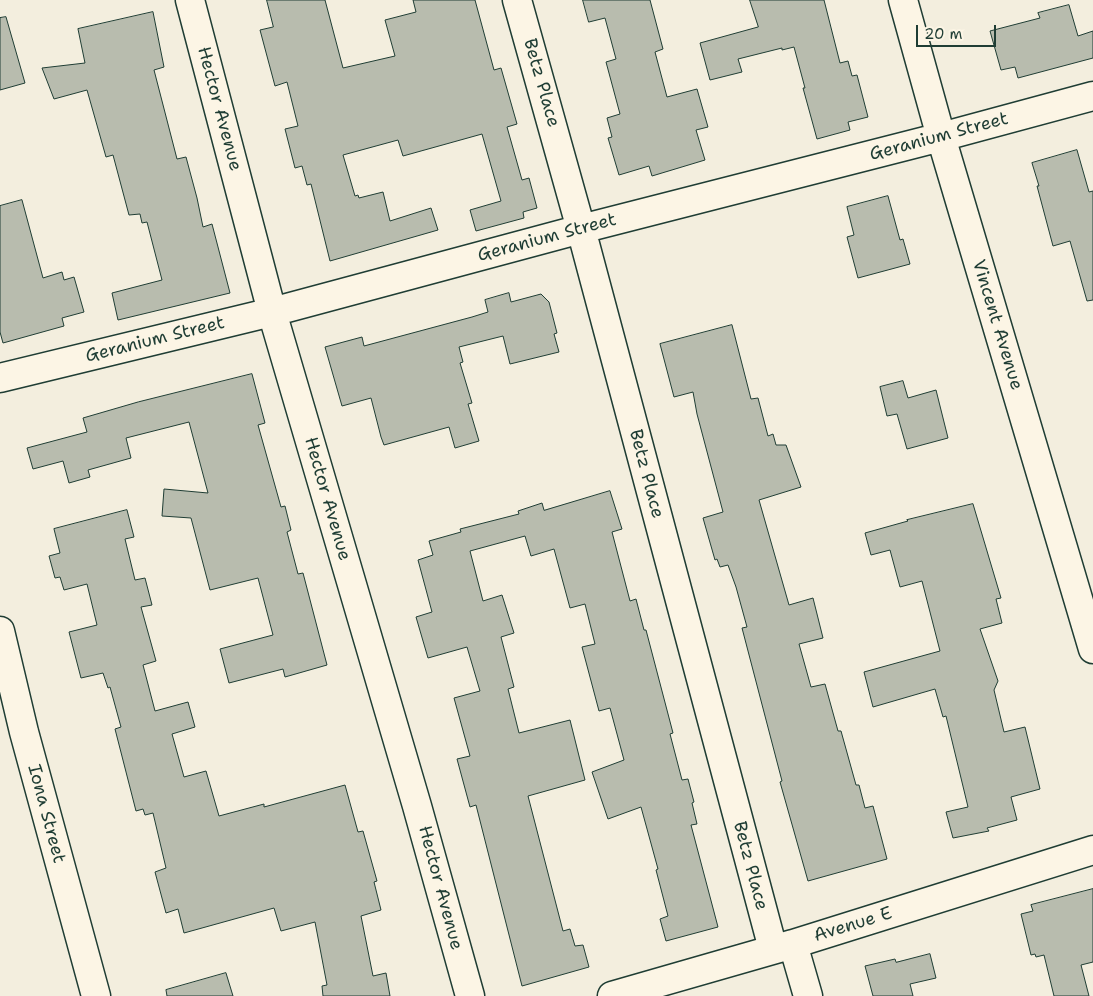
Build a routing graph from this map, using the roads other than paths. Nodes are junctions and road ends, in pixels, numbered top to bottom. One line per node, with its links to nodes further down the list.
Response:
1 (190, 0): 7 (street, Hector Avenue)
2 (517, 0): 6 (street, Betz Place)
3 (903, 0): 5 (street, Vincent Avenue)
4 (1093, 96): 5 (street, Geranium Street)
5 (940, 137): 6 (street, Geranium Street); 10 (street, Vincent Avenue)
6 (581, 229): 7 (street, Geranium Street); 12 (street, Betz Place)
7 (272, 312): 8 (street, Geranium Street); 14 (street, Hector Avenue)
8 (0, 378)
9 (0, 631): 13 (street, Iona Street)
10 (1093, 649)
11 (1093, 850): 12 (street, Avenue E)
12 (783, 947): 15 (street, Avenue E); 16 (street, Betz Place)
13 (96, 996)
14 (470, 996)
15 (612, 996)
16 (808, 996)

